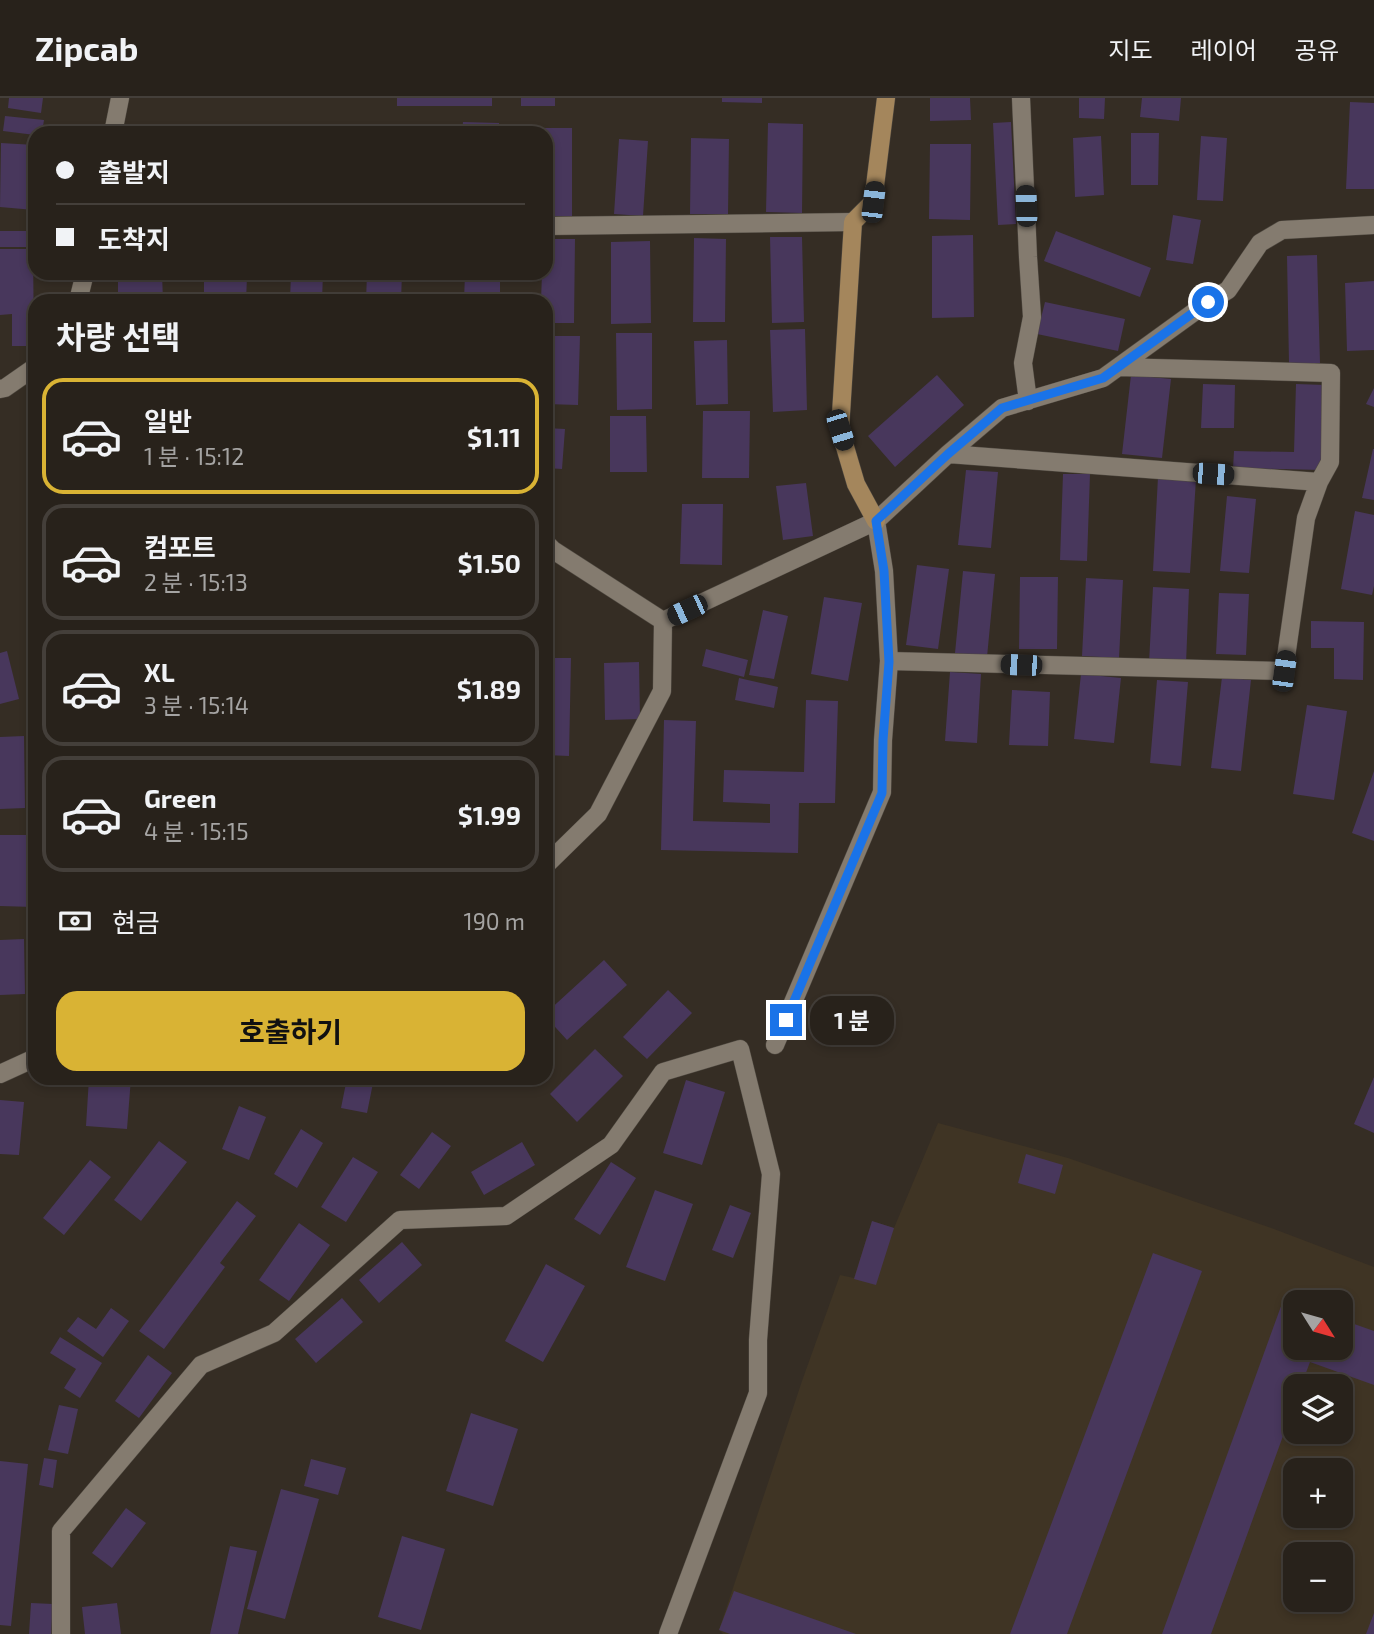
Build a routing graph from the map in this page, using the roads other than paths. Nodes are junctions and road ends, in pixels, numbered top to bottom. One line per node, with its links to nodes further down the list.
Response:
1 (120, 98): 4 (street)
2 (886, 98): 5 (street)
3 (1021, 98): 11 (street)
4 (114, 126)
5 (853, 222): 7 (street); 14 (street)
6 (1374, 225): 8 (street)
7 (553, 226)
8 (1118, 368): 11 (street); 13 (street)
9 (28, 372): 10 (street)
10 (0, 389)
11 (1028, 401): 12 (street)
12 (948, 454): 13 (street); 14 (street)
13 (1319, 482): 17 (street)
14 (876, 521): 16 (street); 17 (street)
15 (553, 550): 16 (street)
16 (663, 621): 18 (street)
17 (889, 662): 19 (street)
18 (553, 858)
19 (775, 1045)
20 (28, 1061): 21 (street)
21 (0, 1074)
22 (61, 1634): 23 (street)
23 (668, 1634)

